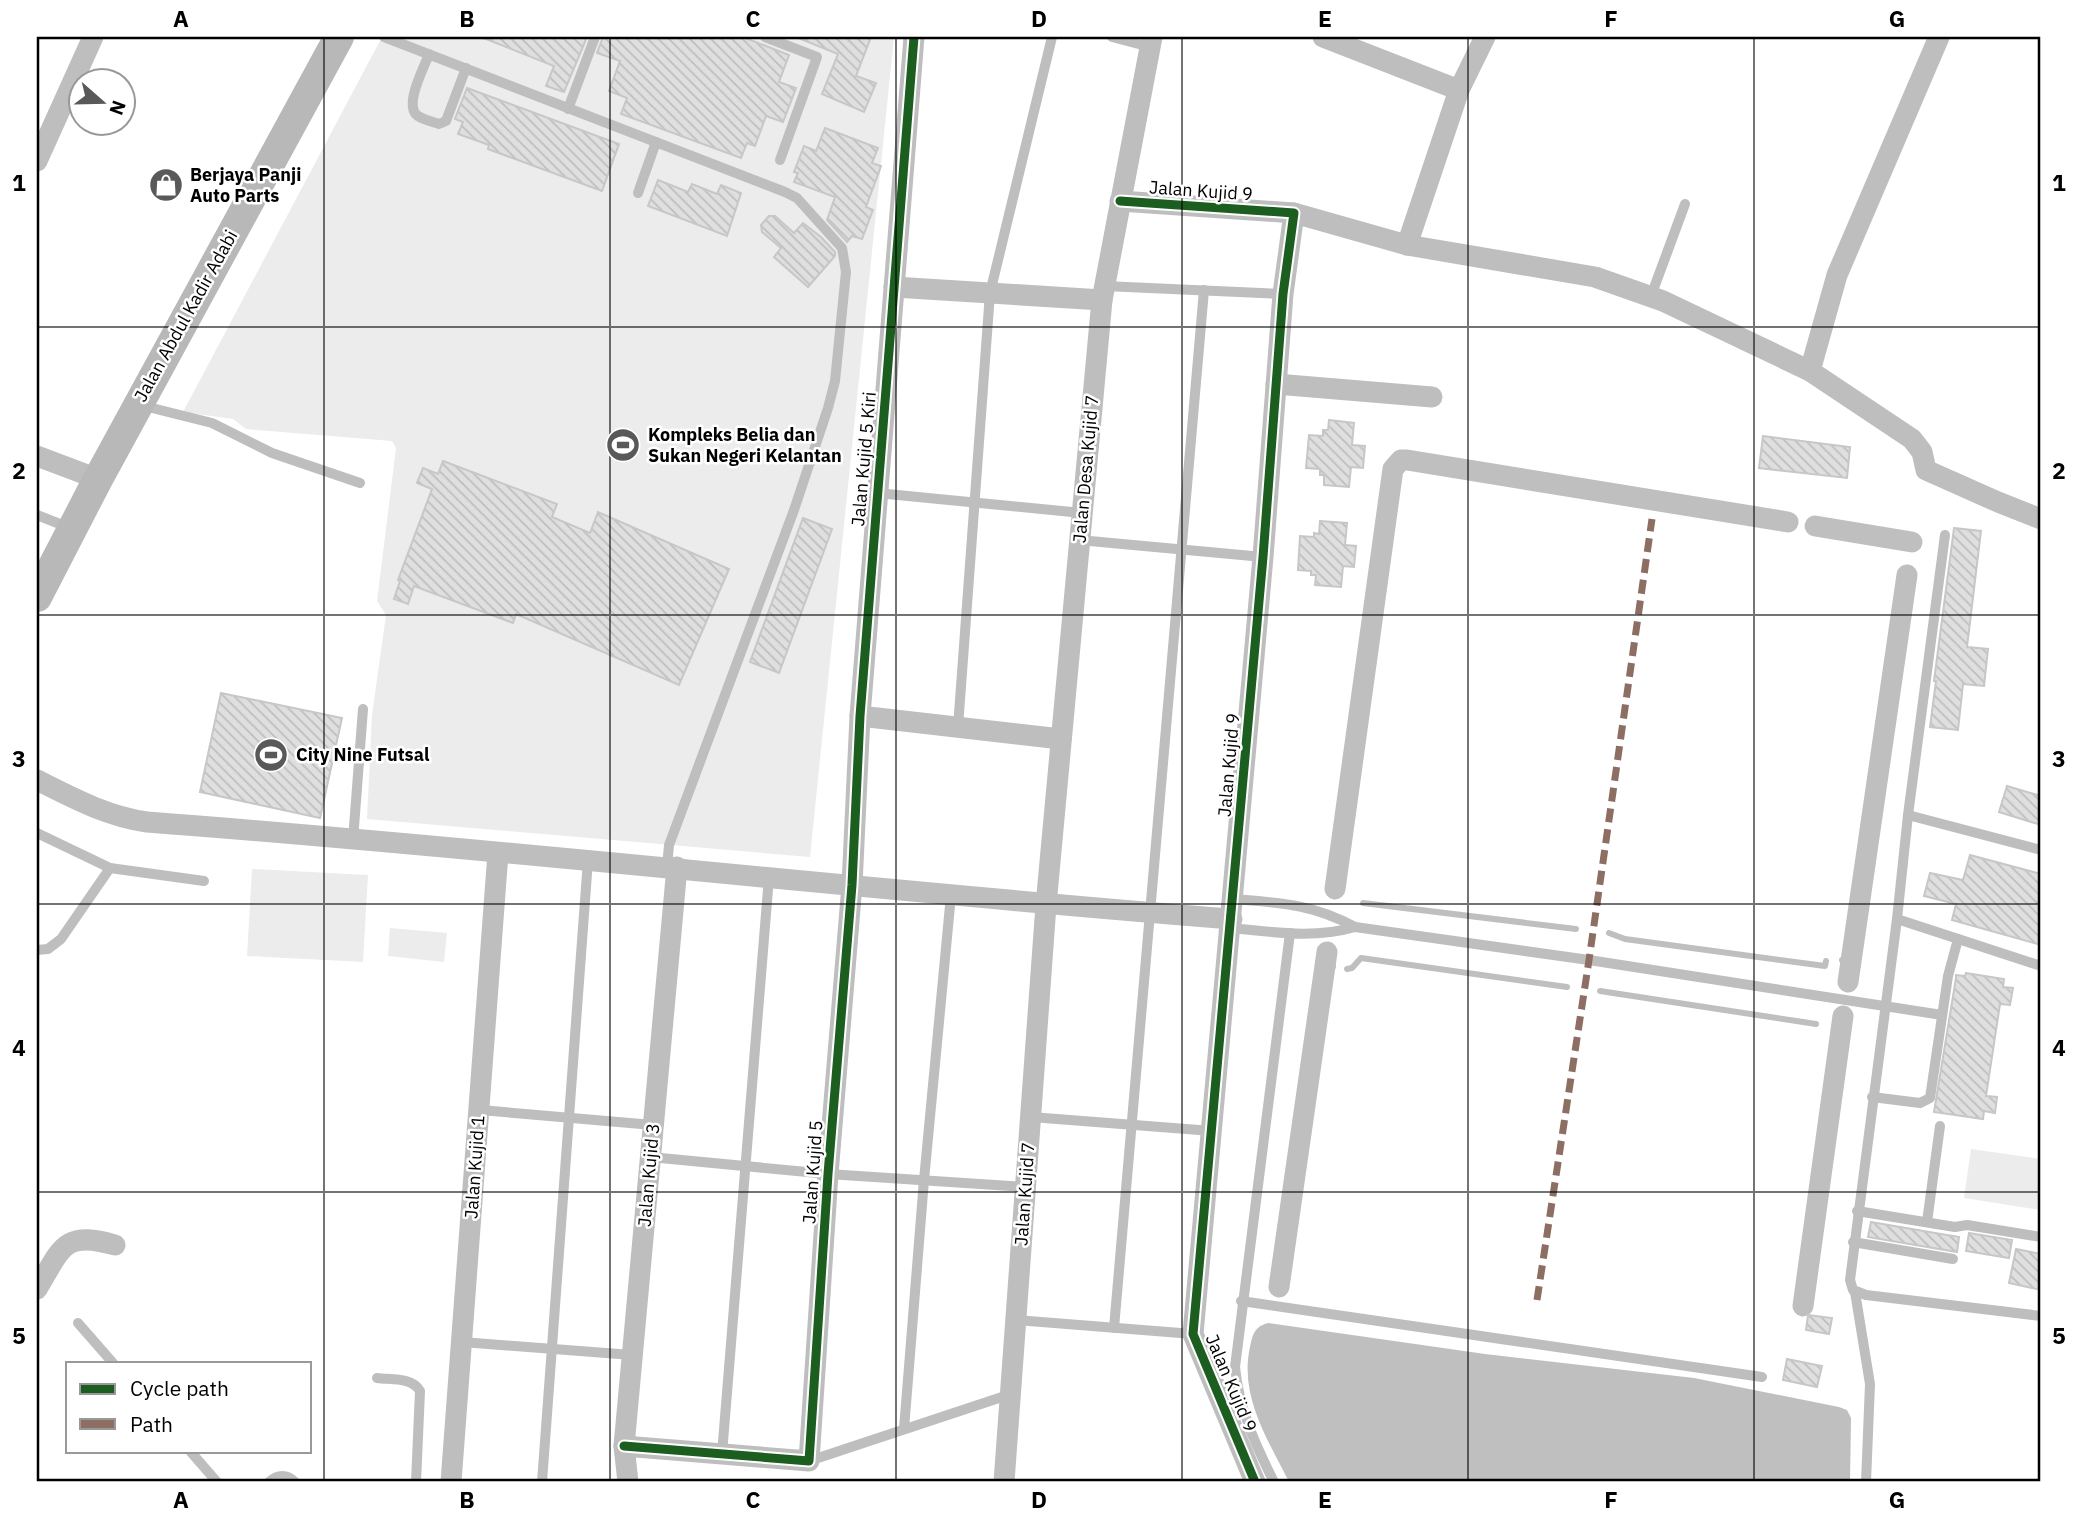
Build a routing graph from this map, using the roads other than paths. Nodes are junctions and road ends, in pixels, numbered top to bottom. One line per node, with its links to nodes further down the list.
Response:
1 (93, 37): 19 (street)
2 (339, 37): 34 (main road, Jalan Abdul Kadir Adabi)
3 (384, 37): 13 (lane)
4 (595, 37): 16 (lane)
5 (765, 37): 18 (lane)
6 (914, 37): 25 (street, Jalan Kujid 5 Kiri)
7 (1052, 37): 27 (lane)
8 (1112, 37): 12 (lane)
9 (1323, 37): 15 (street)
10 (1485, 37): 15 (street)
11 (1939, 37): 31 (street)
12 (1151, 42): 21 (street, Jalan Desa Kujid 7)
13 (429, 54): 14 (lane); 14 (lane)
14 (466, 68): 16 (lane)
15 (1459, 90): 24 (street)
16 (568, 109): 17 (lane)
17 (656, 142): 20 (lane); 61 (lane)
18 (780, 160)
19 (37, 161)
20 (638, 193)
21 (1120, 201): 23 (street, Jalan Kujid 9); 28 (street, Jalan Desa Kujid 7)
22 (1685, 204): 30 (lane)
23 (1294, 213): 24 (street); 29 (street, Jalan Kujid 9)
24 (1407, 245): 30 (street)
25 (894, 287): 27 (street); 38 (street, Jalan Kujid 5 Kiri)
26 (1204, 290): 28 (lane); 29 (lane); 46 (lane)
27 (990, 293): 28 (street); 39 (lane)
28 (1103, 293): 40 (street, Jalan Desa Kujid 7)
29 (1283, 294): 32 (street, Jalan Kujid 9)
30 (1651, 296): 31 (street)
31 (1810, 370): 42 (street)
32 (1276, 384): 33 (street); 47 (street, Jalan Kujid 9)
33 (1432, 397)
34 (138, 405): 36 (main road, Jalan Abdul Kadir Adabi); 37 (lane)
35 (37, 456): 36 (street)
36 (98, 479): 43 (main road, Jalan Abdul Kadir Adabi)
37 (360, 484)
38 (877, 493): 39 (lane); 50 (street, Jalan Kujid 5 Kiri)
39 (974, 502): 40 (lane); 51 (lane)
40 (1082, 513): 45 (street, Jalan Desa Kujid 7)
41 (37, 515): 43 (lane)
42 (2041, 519)
43 (72, 529): 48 (main road, Jalan Abdul Kadir Adabi)
44 (1945, 535): 54 (lane)
45 (1079, 540): 46 (lane); 52 (street, Jalan Desa Kujid 7)
46 (1181, 550): 47 (lane); 67 (lane)
47 (1263, 557): 68 (street, Jalan Kujid 9)
48 (37, 597)
49 (363, 709): 56 (lane)
50 (860, 716): 51 (street); 64 (street, Jalan Kujid 5 Kiri)
51 (958, 727): 52 (street)
52 (1061, 739): 66 (street, Jalan Desa Kujid 7)
53 (37, 780): 56 (street)
54 (1908, 815): 57 (lane); 69 (lane)
55 (37, 833): 60 (lane)
56 (353, 839): 58 (street)
57 (2041, 850)
58 (498, 853): 59 (street); 78 (street, Jalan Kujid 1)
59 (587, 860): 61 (street); 79 (lane)
60 (110, 867): 63 (lane); 73 (lane)
61 (672, 867): 62 (street); 81 (street, Jalan Kujid 3)
62 (769, 877): 64 (street); 86 (lane)
63 (204, 881)
64 (852, 885): 65 (street); 87 (street, Jalan Kujid 5)
65 (951, 895): 66 (street); 88 (lane)
66 (1046, 905): 67 (street); 80 (street, Jalan Kujid 7)
67 (1150, 913): 68 (street); 82 (lane)
68 (1232, 915): 70 (lane); 71 (lane); 84 (street, Jalan Kujid 9)
69 (1897, 919): 72 (lane); 75 (lane)
70 (1355, 927): 71 (lane); 75 (lane)
71 (1290, 933): 98 (lane)
72 (1958, 939): 74 (lane); 76 (lane)
73 (37, 950)
74 (2041, 966)
75 (1884, 1006): 76 (lane); 77 (lane)
76 (1942, 1015): 77 (lane)
77 (1872, 1097): 90 (lane)
78 (480, 1110): 79 (lane); 104 (street, Jalan Kujid 1)
79 (569, 1117): 81 (lane); 105 (lane)
80 (1031, 1117): 82 (lane); 89 (street, Jalan Kujid 7)
81 (653, 1125): 85 (street, Jalan Kujid 3)
82 (1132, 1125): 84 (lane); 102 (lane)
83 (1940, 1126): 91 (lane)
84 (1212, 1132): 103 (street, Jalan Kujid 9)
85 (650, 1157): 86 (lane); 106 (street, Jalan Kujid 3)
86 (745, 1166): 87 (lane); 114 (lane)
87 (828, 1174): 88 (lane); 115 (street, Jalan Kujid 5)
88 (924, 1180): 89 (lane); 111 (lane)
89 (1026, 1187): 100 (street, Jalan Kujid 7)
90 (1857, 1211): 91 (lane); 93 (lane)
91 (1927, 1222): 92 (lane)
92 (2041, 1237)
93 (1853, 1242): 95 (lane); 97 (lane)
94 (116, 1245): 96 (street)
95 (1953, 1259)
96 (37, 1289)
97 (1856, 1292): 99 (lane); 126 (lane)
98 (1241, 1301): 108 (lane); 125 (lane)
99 (2041, 1316)
100 (1016, 1320): 102 (lane); 110 (street, Jalan Kujid 7)
101 (78, 1323): 107 (lane)
102 (1114, 1328): 103 (lane)
103 (1193, 1334): 124 (street, Jalan Kujid 9)
104 (462, 1342): 105 (lane); 120 (street, Jalan Kujid 1)
105 (552, 1348): 106 (lane); 121 (lane)
106 (632, 1354): 112 (street, Jalan Kujid 3)
107 (112, 1362)
108 (1762, 1377)
109 (377, 1378): 119 (lane)
110 (1011, 1394): 111 (lane); 123 (street, Jalan Kujid 7)
111 (904, 1429): 115 (lane)
112 (624, 1446): 114 (street); 122 (street, Jalan Kujid 3)
113 (191, 1452): 116 (lane)
114 (722, 1454): 115 (street)
115 (809, 1461)
116 (217, 1482)
117 (270, 1482): 118 (lane)
118 (295, 1482)
119 (416, 1482)
120 (451, 1482)
121 (542, 1482)
122 (628, 1482)
123 (1004, 1482)
124 (1255, 1482)
125 (1274, 1482)
126 (1866, 1482)

